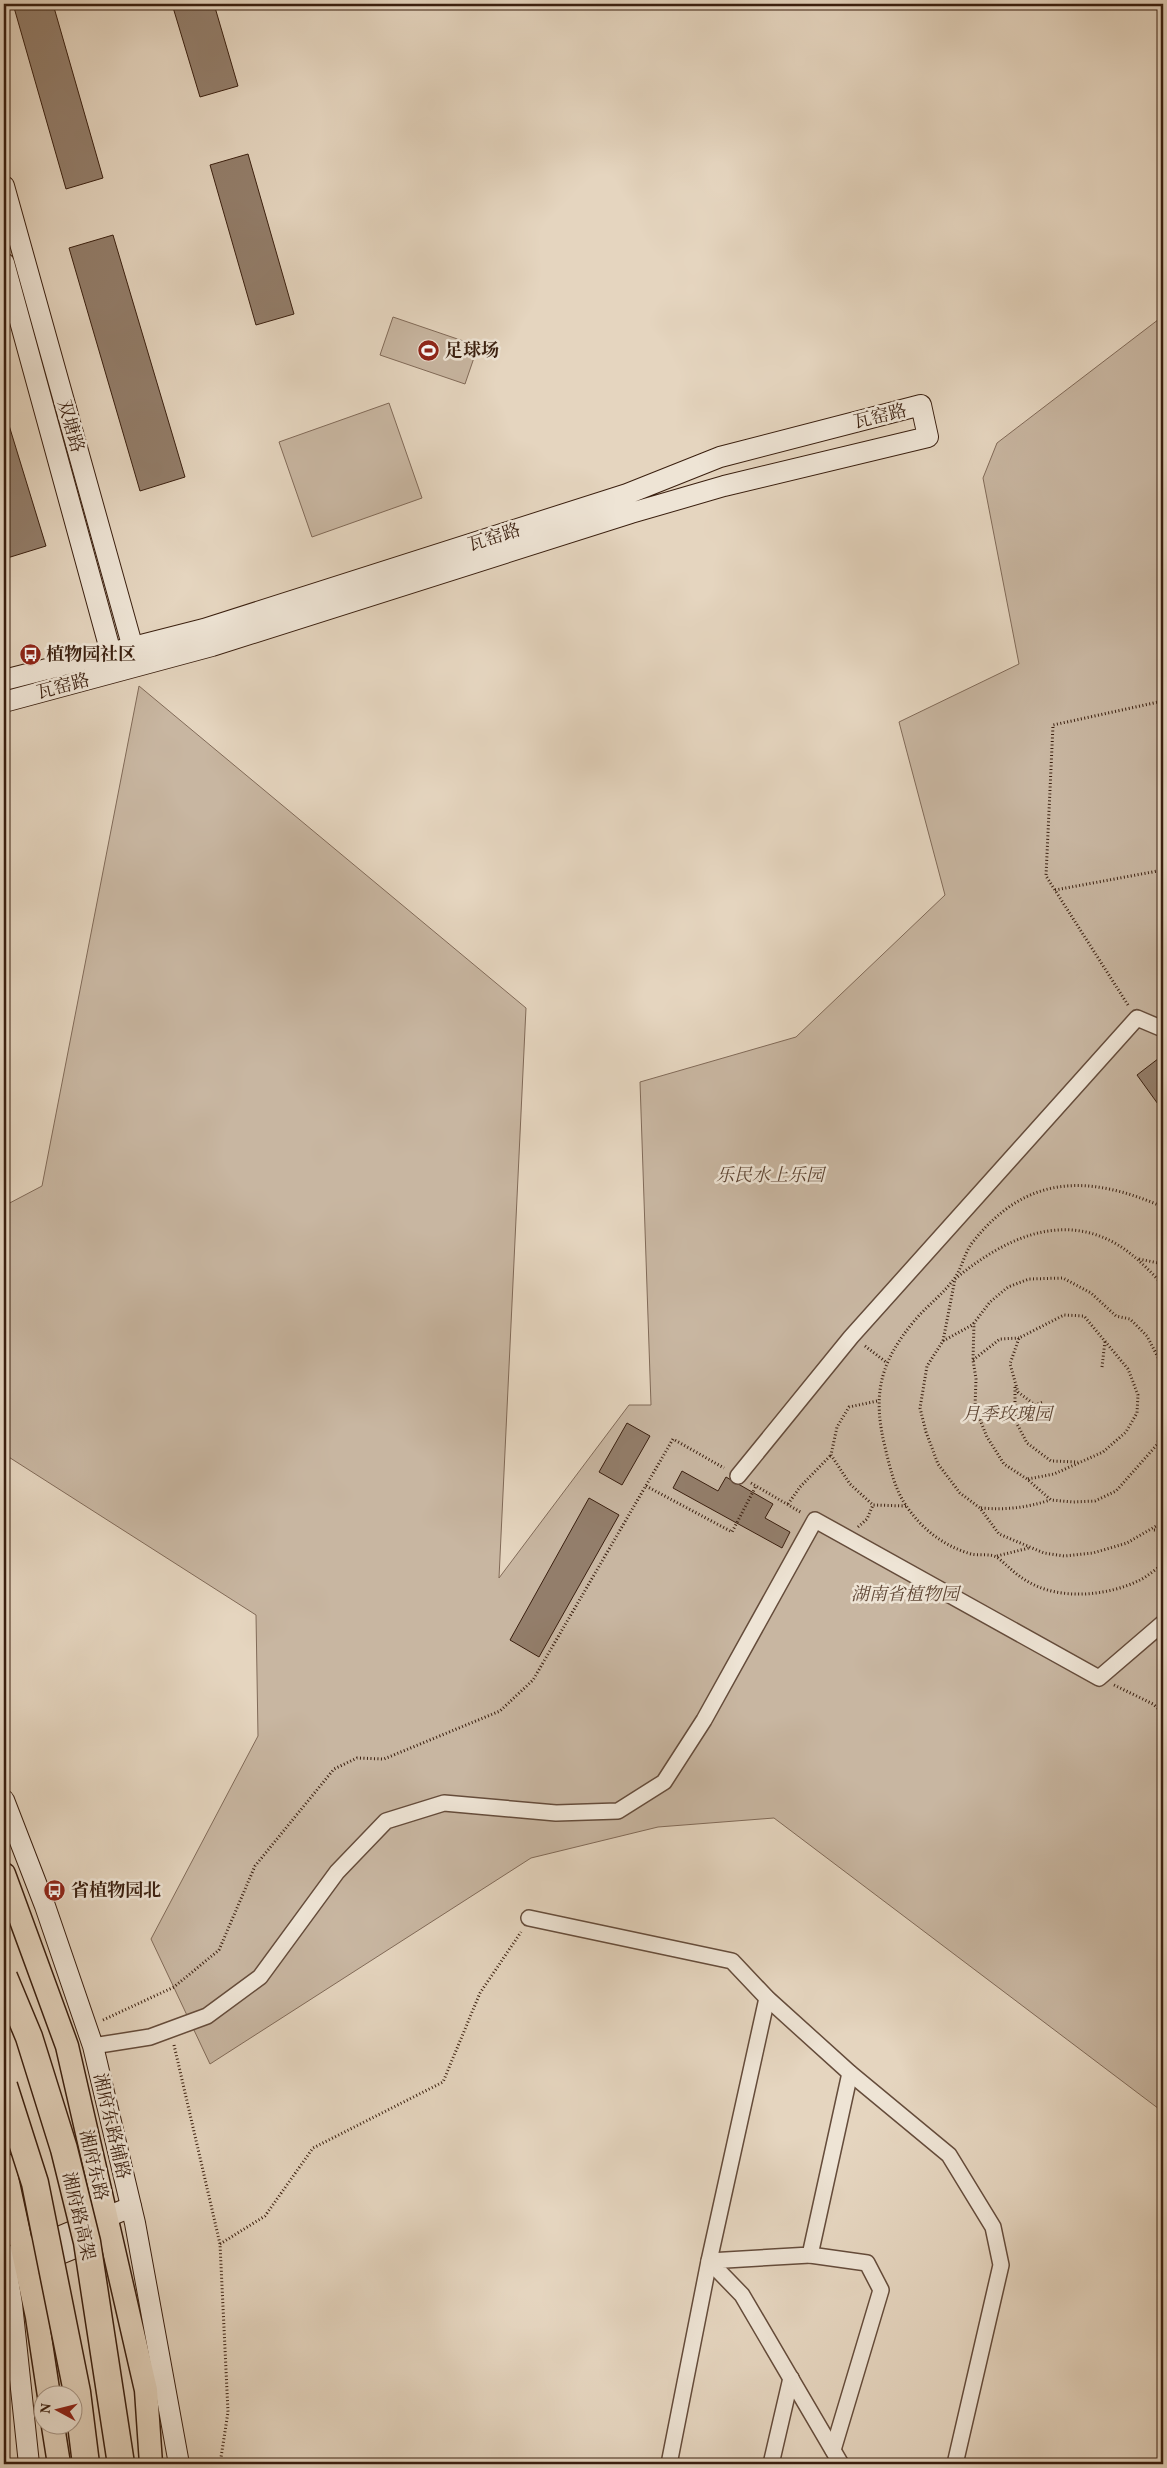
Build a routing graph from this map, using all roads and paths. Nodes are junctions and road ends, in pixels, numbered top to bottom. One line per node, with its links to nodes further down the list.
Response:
1 (4, 186): 3 (main road, 双塘路)
2 (4, 263): 4 (main road, 双塘路)
3 (136, 656): 3 (main road, 瓦窑路); 4 (main road, 瓦窑路)
4 (114, 662): 5 (main road, 瓦窑路); 7 (main road, 瓦窑路)
5 (4, 680)
6 (1163, 701): 9 (path)
7 (4, 702)
8 (1163, 870): 9 (path)
9 (1055, 890): 10 (path)
10 (1137, 1018): 11 (street); 18 (street)
11 (1163, 1029)
12 (1163, 1207): 15 (path)
13 (1138, 1259): 14 (path); 15 (path); 16 (path)
14 (1163, 1264)
15 (955, 1279): 21 (path); 23 (path)
16 (1163, 1285)
17 (974, 1323): 21 (path); 22 (path); 25 (path)
18 (852, 1337): 23 (path); 34 (street)
19 (1019, 1338): 20 (path); 22 (path); 26 (path)
20 (1104, 1340): 24 (path); 33 (path)
21 (943, 1342): 42 (path)
22 (973, 1360): 35 (path)
23 (886, 1362): 27 (path)
24 (1102, 1366)
25 (1163, 1367)
26 (1015, 1381): 28 (path); 33 (path)
27 (877, 1401): 32 (path); 41 (path)
28 (1043, 1402)
29 (1163, 1425): 31 (path)
30 (1163, 1438): 31 (path)
31 (1158, 1443): 38 (path)
32 (831, 1455): 39 (path); 40 (path)
33 (1078, 1462): 35 (path)
34 (738, 1476): 36 (path); 37 (path)
35 (1027, 1479): 38 (path)
36 (646, 1486): 37 (path); 60 (path)
37 (756, 1486): 39 (path)
38 (1051, 1500): 42 (path)
39 (788, 1504): 43 (path)
40 (873, 1505): 41 (path); 47 (path)
41 (906, 1506): 49 (path)
42 (980, 1508): 48 (path)
43 (815, 1520): 47 (street); 59 (street)
44 (1163, 1522): 45 (path)
45 (1153, 1529): 46 (path); 48 (path)
46 (1163, 1531)
47 (846, 1537): 52 (street)
48 (1029, 1548): 49 (path)
49 (996, 1556): 50 (path)
50 (1163, 1564)
51 (1163, 1623): 52 (street)
52 (1099, 1678): 53 (path)
53 (1163, 1713)
54 (4, 1800): 60 (main road, 湘府东路辅路)
55 (4, 1874): 65 (main road, 湘府东路)
56 (529, 1918): 58 (street); 66 (path)
57 (4, 1977): 79 (highway, 湘府路高架, bridge)
58 (767, 1998): 61 (street); 68 (street)
59 (170, 2030): 60 (street); 66 (path)
60 (90, 2036): 64 (main road, 湘府东路辅路)
61 (850, 2073): 67 (street); 86 (street)
62 (4, 2086): 78 (highway, 湘府路高架, bridge)
63 (4, 2164): 69 (main road)
64 (133, 2215): 65 (main road); 81 (main road, 湘府东路辅路)
65 (108, 2225): 69 (main road); 80 (main road, 湘府东路)
66 (220, 2244): 82 (path)
67 (810, 2255): 68 (street); 75 (street)
68 (709, 2261): 71 (street); 83 (street)
69 (11, 2263): 72 (main road); 73 (main road)
70 (4, 2336): 72 (main road)
71 (791, 2378): 75 (street); 84 (street)
72 (22, 2386): 76 (main road)
73 (46, 2386)
74 (55, 2436): 77 (main road)
75 (833, 2450): 85 (street)
76 (29, 2464)
77 (59, 2464)
78 (86, 2464)
79 (121, 2464)
80 (151, 2464)
81 (179, 2464)
82 (220, 2464)
83 (669, 2464)
84 (771, 2464)
85 (842, 2464)
86 (955, 2464)

